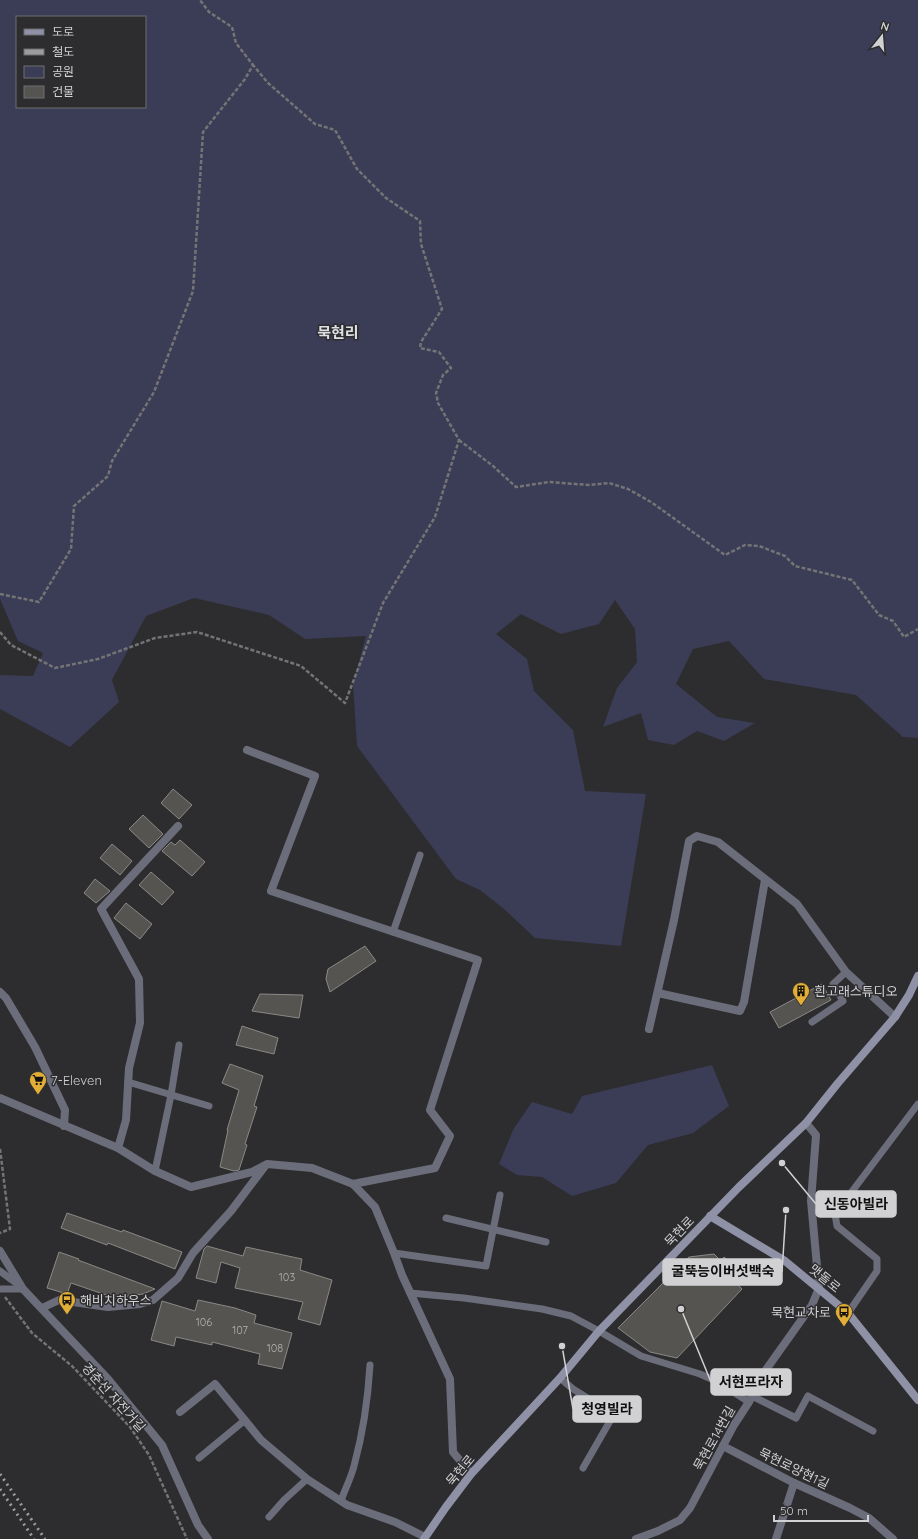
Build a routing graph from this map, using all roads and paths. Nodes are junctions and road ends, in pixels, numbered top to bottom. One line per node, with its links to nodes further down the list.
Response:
1 (200, 0): 2 (path)
2 (253, 65): 3 (path); 4 (path)
3 (459, 440): 5 (path); 6 (path)
4 (0, 594)
5 (918, 629)
6 (0, 632)
7 (247, 750): 11 (street)
8 (178, 826): 20 (street)
9 (420, 855): 11 (lane)
10 (765, 880): 12 (street); 15 (street); 15 (street)
11 (393, 932): 31 (street)
12 (846, 972): 16 (street); 17 (lane)
13 (918, 976): 16 (street, 묵현로)
14 (0, 992): 26 (street)
15 (658, 992): 18 (street)
16 (895, 1016): 25 (street, 묵현로)
17 (812, 1022)
18 (649, 1030)
19 (179, 1045): 21 (lane)
20 (128, 1082): 21 (lane); 27 (street)
21 (171, 1095): 24 (lane); 30 (lane)
22 (0, 1098): 26 (street)
23 (918, 1104): 46 (lane)
24 (209, 1106)
25 (806, 1122): 33 (street, 묵현로); 41 (street, 묵현로14번길)
26 (64, 1126): 27 (street)
27 (118, 1148): 30 (street)
28 (0, 1149): 36 (path)
29 (267, 1164): 30 (street); 31 (street); 45 (street)
30 (155, 1171)
31 (353, 1184): 39 (street)
32 (500, 1195): 35 (lane)
33 (710, 1216): 41 (street, 맷돌로); 47 (street, 묵현로)
34 (446, 1218): 35 (lane)
35 (493, 1229): 37 (lane); 39 (lane)
36 (0, 1233)
37 (546, 1242)
38 (0, 1251): 43 (street)
39 (394, 1253): 44 (street)
40 (0, 1271): 43 (lane)
41 (819, 1288): 46 (street, 맷돌로); 50 (street, 묵현로14번길)
42 (0, 1289): 43 (lane); 64 (path, 경춘선 자전거길)
43 (23, 1289): 45 (street)
44 (410, 1293): 47 (lane); 58 (street)
45 (42, 1308): 65 (street)
46 (848, 1313): 51 (street, 맷돌로)
47 (599, 1331): 49 (street, 묵현로); 50 (lane)
48 (370, 1365): 61 (lane)
49 (560, 1378): 57 (lane); 58 (street, 묵현로)
50 (750, 1399): 54 (lane); 55 (street, 묵현로14번길)
51 (918, 1400)
52 (180, 1412): 53 (street)
53 (245, 1420): 56 (lane); 59 (street)
54 (873, 1431)
55 (723, 1446): 60 (street, 묵현로양현1길); 66 (street, 묵현로14번길)
56 (199, 1458)
57 (583, 1468)
58 (470, 1474): 63 (street, 묵현로)
59 (307, 1479): 61 (street); 62 (lane)
60 (794, 1483): 67 (street); 68 (street, 묵현로양현1길)
61 (341, 1501): 63 (street)
62 (270, 1517)
63 (424, 1538)
64 (187, 1539)
65 (208, 1539)
66 (636, 1539)
67 (776, 1539)
68 (892, 1539)

